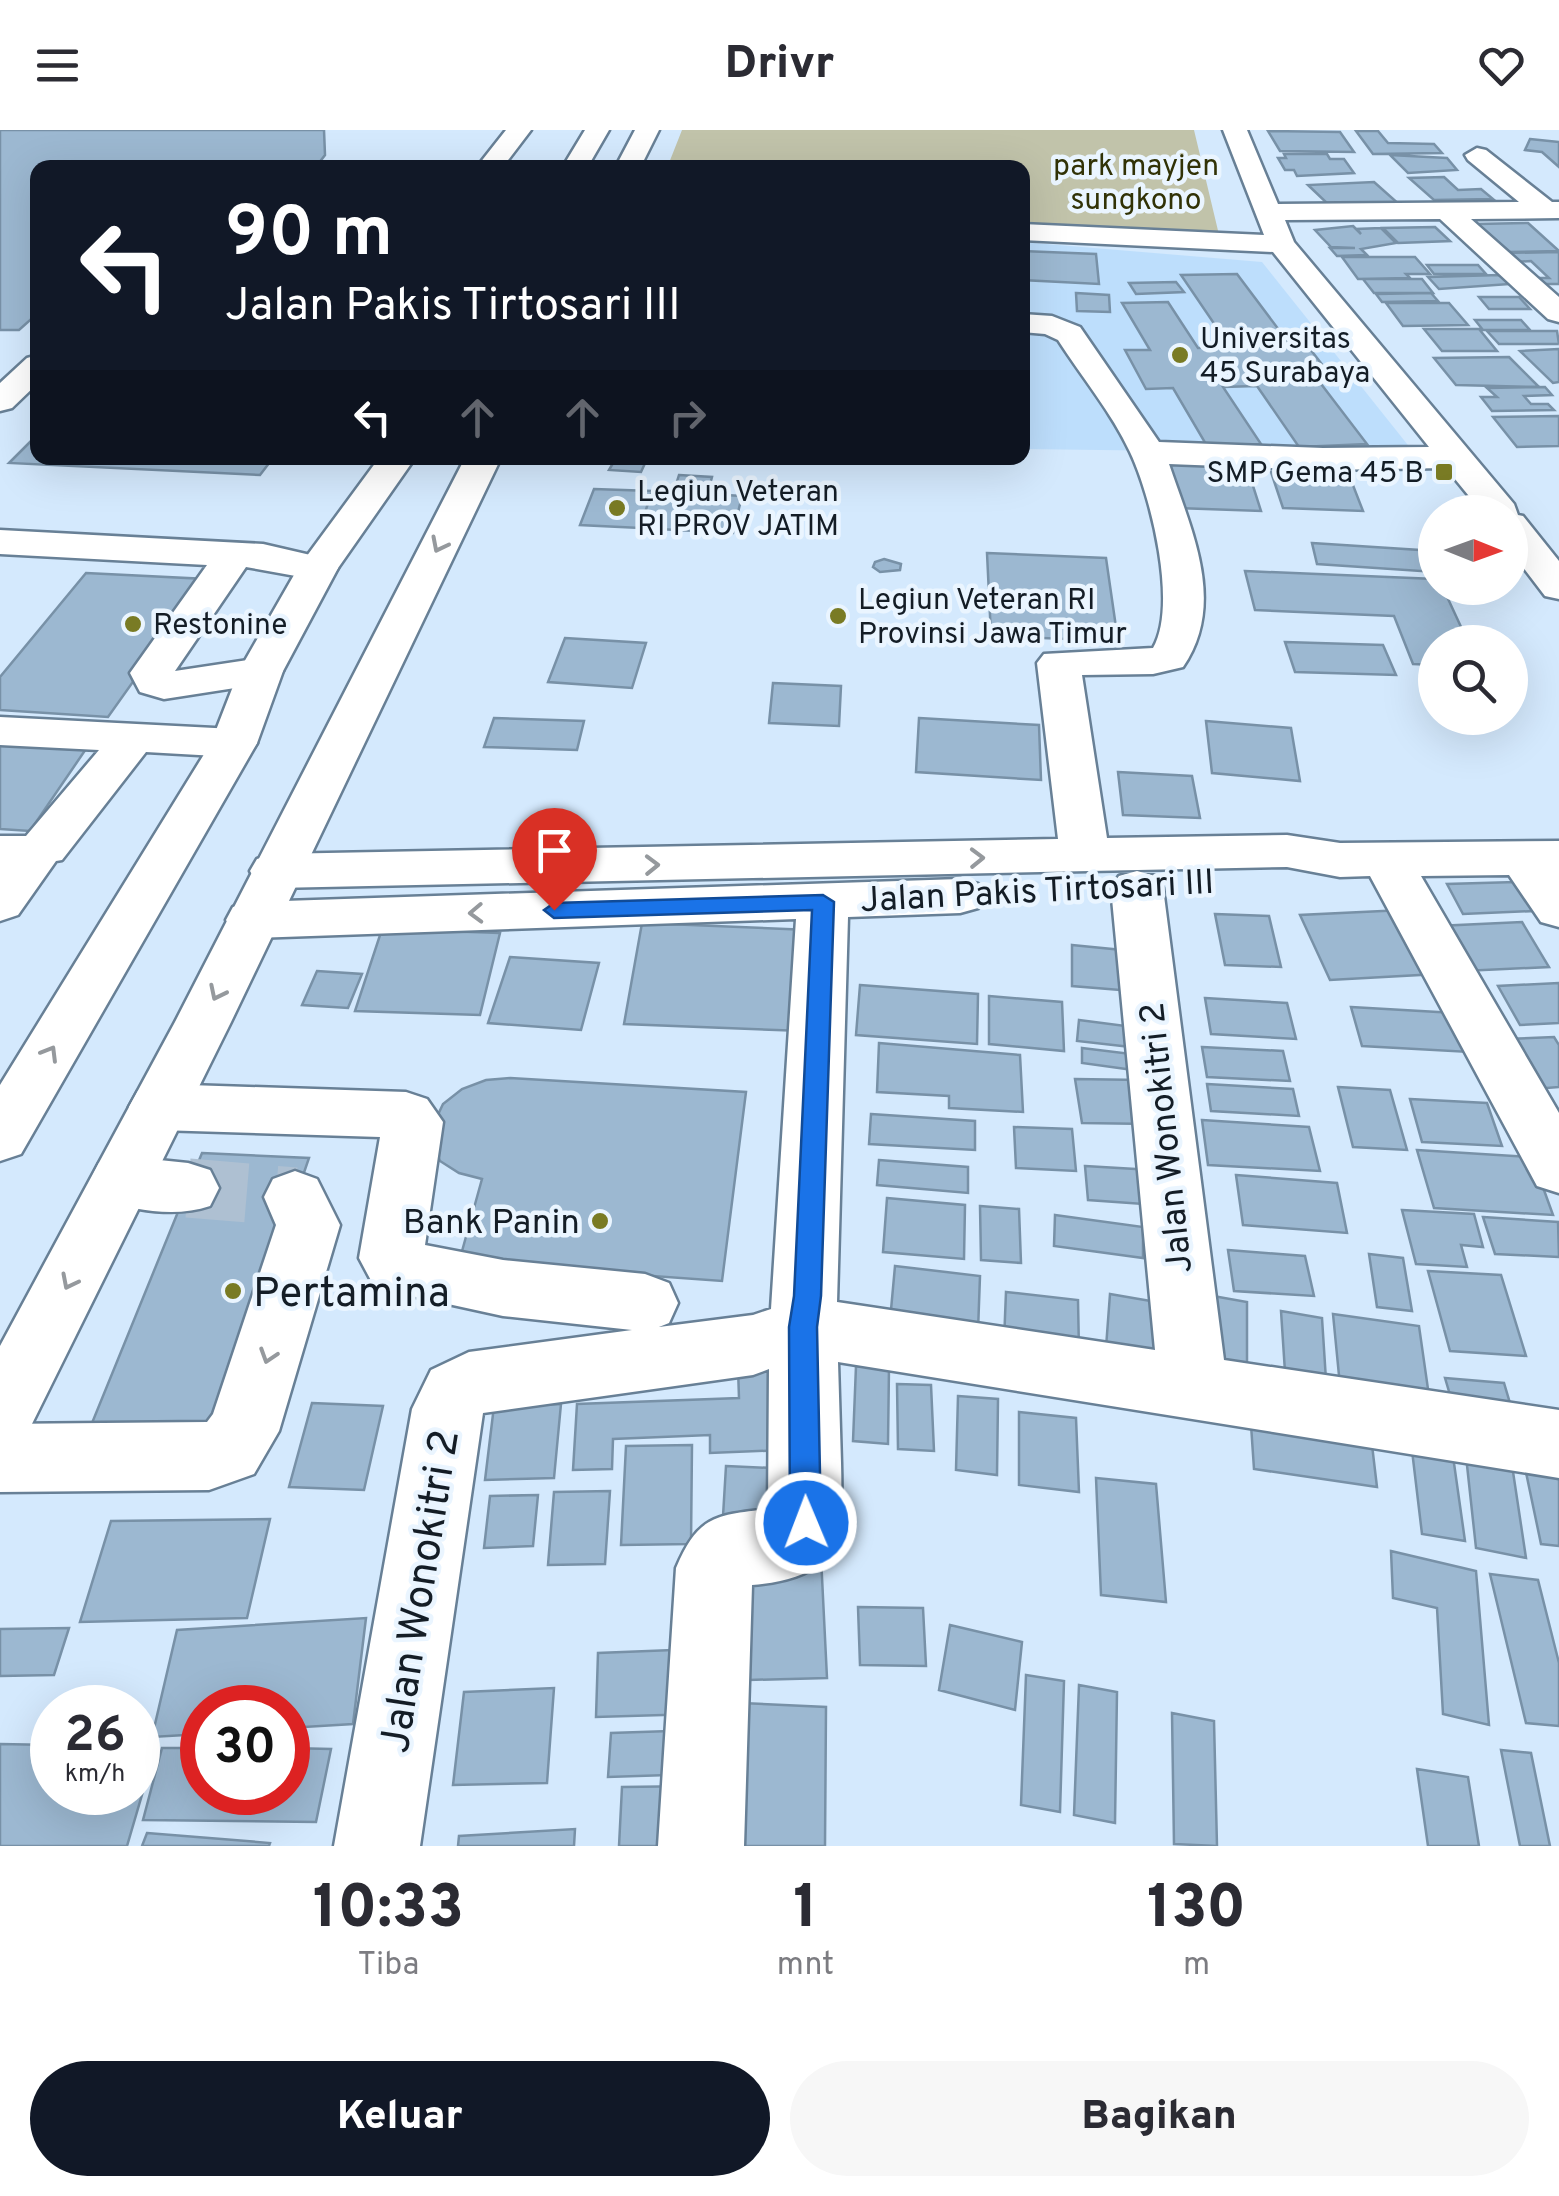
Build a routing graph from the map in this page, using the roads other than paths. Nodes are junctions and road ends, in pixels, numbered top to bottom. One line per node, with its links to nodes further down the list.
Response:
1 (519, 130): 6 (street)
2 (598, 130): 7 (street)
3 (646, 130): 8 (street)
4 (1235, 130): 10 (street)
5 (1478, 155): 9 (street)
6 (495, 160)
7 (579, 160)
8 (632, 160)
9 (1552, 210): 11 (street)
10 (1266, 212): 11 (street); 13 (street)
11 (1448, 212): 14 (street)
12 (1030, 232): 13 (street)
13 (1282, 244): 19 (street)
14 (1559, 313)
15 (1030, 324): 18 (street)
16 (30, 376): 17 (street)
17 (15, 398)
18 (1148, 452): 19 (street); 33 (street)
19 (1458, 457): 22 (street)
20 (392, 465): 26 (street)
21 (479, 465): 36 (street, one-way to 36)
22 (1488, 495)
23 (0, 542): 25 (street)
24 (1528, 547): 27 (street)
25 (234, 555): 26 (street); 28 (street)
26 (318, 568): 28 (street)
27 (1559, 587)
28 (261, 671): 31 (street)
29 (0, 730): 30 (street)
30 (134, 737): 31 (street); 32 (street)
31 (234, 743): 44 (street, one-way to 31)
32 (18, 852): 40 (street)
33 (1085, 856): 35 (street, Jalan Pakis Tirtosari III); 38 (street, Jalan Pakis Tirtosari III, one-way to 33)
34 (1542, 859): 35 (street, Jalan Pakis Tirtosari III); 41 (street)
35 (1363, 860): 37 (street, Jalan Pakis Tirtosari III); 45 (street)
36 (275, 871): 38 (street, Jalan Pakis Tirtosari III); 42 (street)
37 (1137, 888): 39 (street, Jalan Pakis Tirtosari III); 51 (street, Jalan Wonokitri 2)
38 (368, 893): 39 (street, Jalan Pakis Tirtosari III, one-way to 38); 42 (street, Jalan Pakis Tirtosari III)
39 (823, 902): 50 (street)
40 (0, 903)
41 (1559, 909)
42 (252, 920): 43 (street, one-way to 43)
43 (159, 1107): 46 (street); 49 (street)
44 (0, 1136)
45 (1559, 1168)
46 (121, 1181): 47 (street); 52 (street, one-way to 52)
47 (188, 1188)
48 (296, 1197): 54 (street, one-way to 54)
49 (645, 1303)
50 (803, 1327): 51 (street, Jalan Wonokitri 2); 55 (street, Jalan Wonokitri 2); 56 (street)
51 (1194, 1388): 53 (street, Jalan Wonokitri 2)
52 (0, 1415)
53 (1559, 1444)
54 (0, 1458)
55 (377, 1846)
56 (701, 1846)

